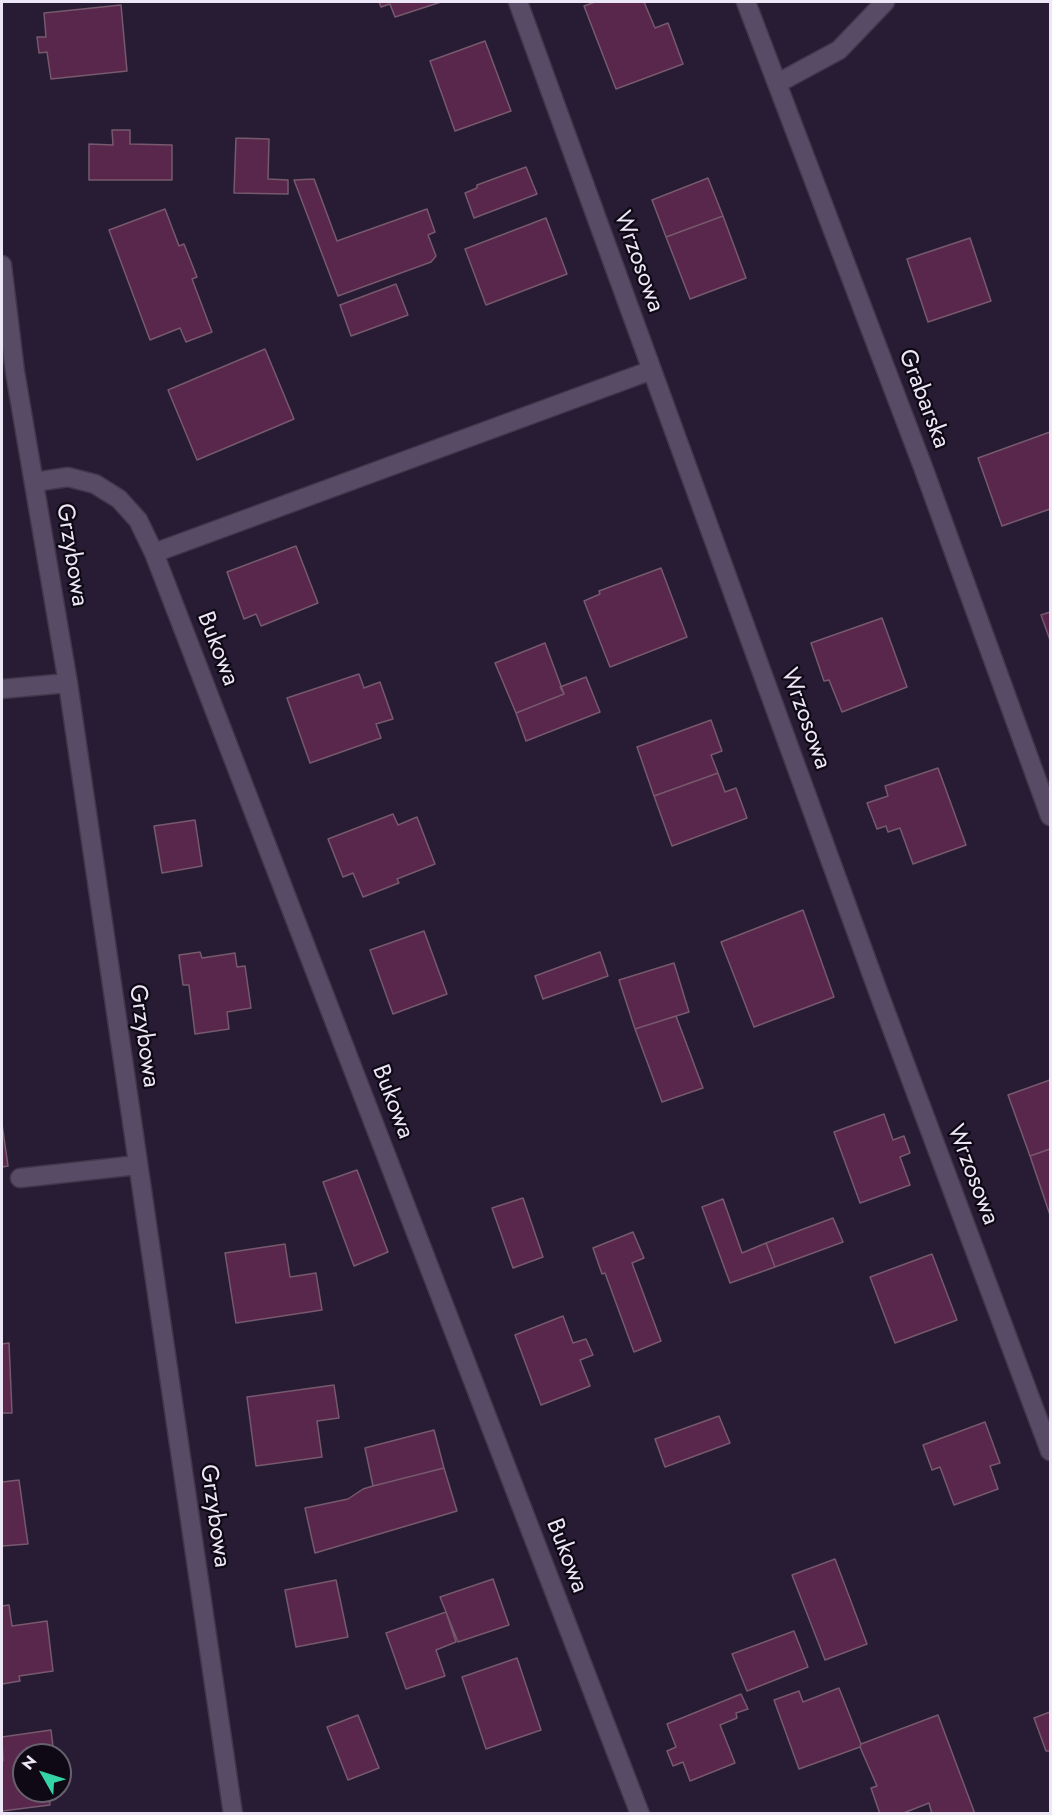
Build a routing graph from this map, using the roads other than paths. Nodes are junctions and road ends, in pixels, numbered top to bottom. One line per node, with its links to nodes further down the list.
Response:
1 (518, 2): 6 (street, Wrzosowa)
2 (746, 2): 4 (street, Grabarska)
3 (885, 2): 4 (street)
4 (778, 83): 11 (street, Grabarska)
5 (2, 266): 7 (street, Grzybowa)
6 (652, 370): 8 (street); 14 (street, Wrzosowa)
7 (35, 482): 8 (street, Bukowa); 9 (street, Grzybowa)
8 (154, 553): 16 (street, Bukowa)
9 (68, 683): 10 (street); 12 (street, Grzybowa)
10 (2, 688)
11 (1050, 816)
12 (138, 1165): 13 (street); 15 (street, Grzybowa)
13 (20, 1178)
14 (1050, 1451)
15 (233, 1814)
16 (640, 1814)

